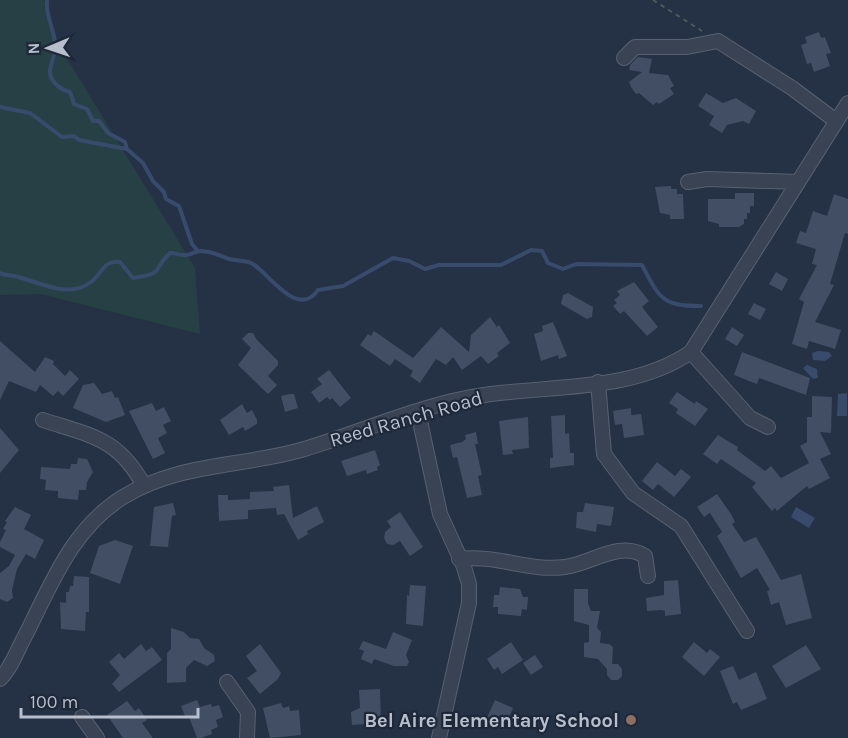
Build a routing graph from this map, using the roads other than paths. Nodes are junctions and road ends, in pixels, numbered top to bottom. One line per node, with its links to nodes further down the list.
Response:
1 (624, 58): 3 (street)
2 (848, 103): 3 (street, Reed Ranch Road)
3 (836, 121): 5 (street, Reed Ranch Road)
4 (688, 182): 5 (street)
5 (798, 182): 6 (street, Reed Ranch Road)
6 (691, 352): 7 (street, Reed Ranch Road); 10 (street)
7 (598, 382): 8 (street, Reed Ranch Road); 14 (street)
8 (418, 412): 11 (street, Reed Ranch Road); 12 (street)
9 (44, 420): 11 (street)
10 (768, 427)
11 (144, 486): 15 (street, Reed Ranch Road)
12 (459, 559): 13 (street); 20 (street)
13 (648, 576)
14 (747, 631)
15 (0, 680)
16 (227, 682): 19 (street)
17 (82, 717): 18 (street)
18 (97, 738)
19 (247, 738)
20 (440, 738)

